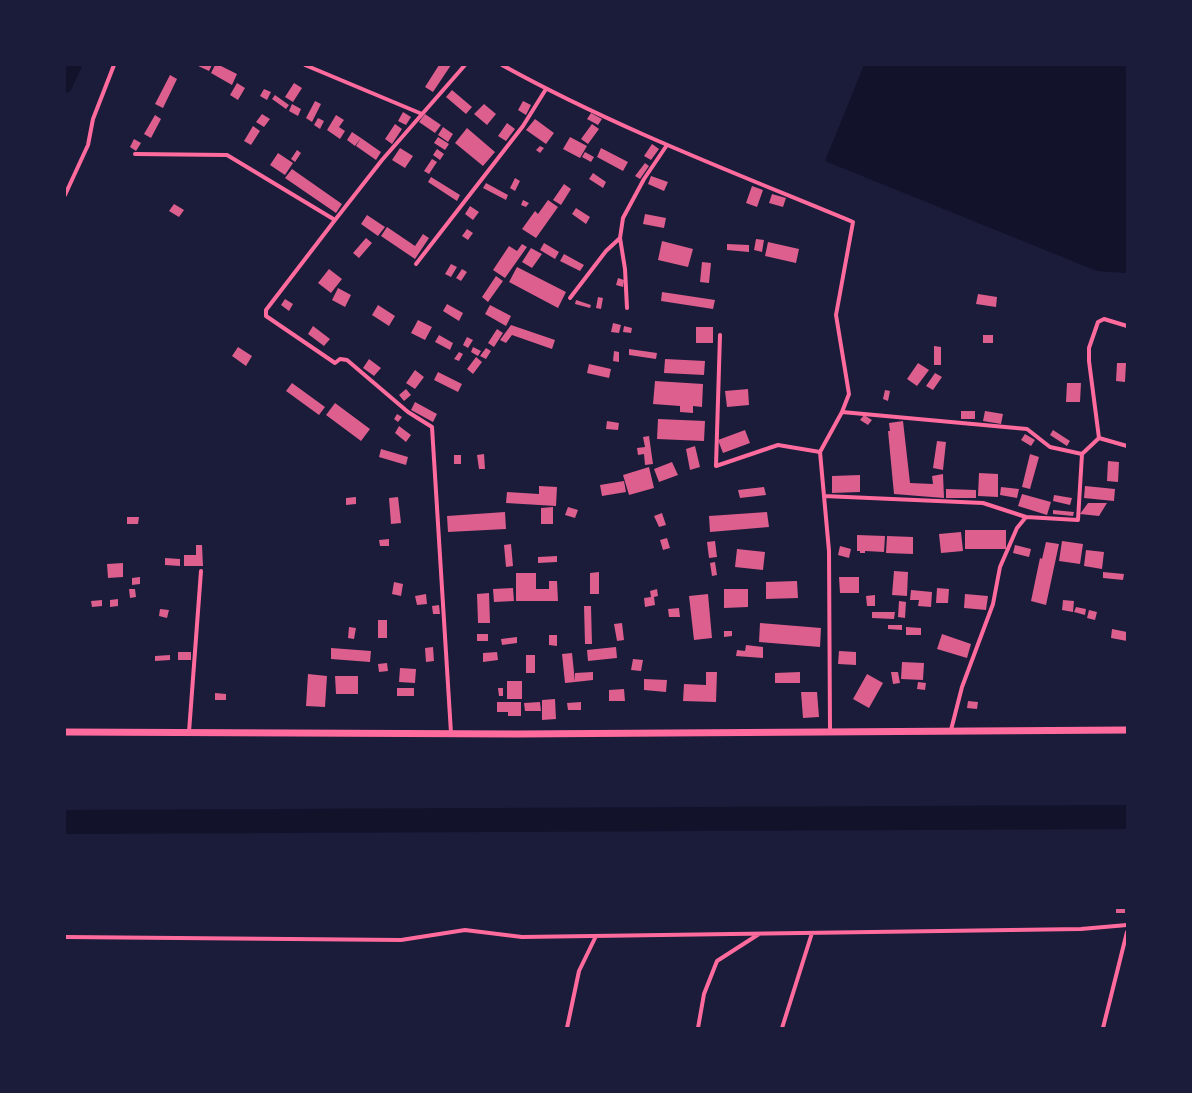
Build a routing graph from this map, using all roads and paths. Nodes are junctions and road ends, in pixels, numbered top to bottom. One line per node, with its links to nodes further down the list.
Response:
1 (114, 65): 9 (street)
2 (305, 65): 6 (street)
3 (465, 65): 6 (street)
4 (502, 65): 5 (street)
5 (546, 89): 7 (street); 12 (street)
6 (422, 114): 10 (street)
7 (667, 144): 11 (street); 17 (street)
8 (135, 154): 10 (street)
9 (65, 195)
10 (335, 220): 30 (street)
11 (620, 238): 13 (street); 14 (street)
12 (416, 264)
13 (570, 298)
14 (627, 308)
15 (1127, 326): 18 (street)
16 (720, 335): 20 (street)
17 (842, 412): 20 (street); 21 (street)
18 (1099, 438): 19 (street); 21 (street)
19 (1127, 446)
20 (820, 452): 22 (street)
21 (1082, 454): 23 (street)
22 (824, 496): 23 (street); 25 (street)
23 (1026, 517): 26 (street)
24 (201, 570): 29 (street)
25 (830, 730): 26 (street); 30 (street)
26 (951, 730): 27 (street)
27 (1127, 730)
28 (65, 732): 29 (street)
29 (189, 732): 30 (street)
30 (451, 733)
31 (1127, 925): 33 (street)
32 (1127, 932): 40 (street)
33 (812, 933): 34 (street); 39 (street)
34 (760, 934): 35 (street); 38 (street)
35 (596, 936): 36 (street); 37 (street)
36 (65, 937)
37 (567, 1028)
38 (698, 1028)
39 (782, 1028)
40 (1103, 1028)

